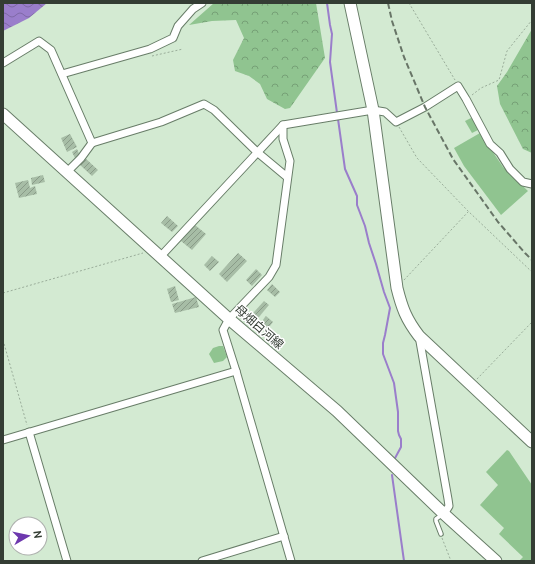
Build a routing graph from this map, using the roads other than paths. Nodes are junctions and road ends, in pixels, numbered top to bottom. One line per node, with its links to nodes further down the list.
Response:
1 (202, 3): 4 (street)
2 (350, 3): 5 (main road)
3 (3, 63): 4 (street)
4 (62, 74): 8 (street)
5 (373, 110): 7 (street); 12 (street); 15 (main road)
6 (3, 114): 10 (main road, 母畑白河線)
7 (283, 125): 9 (street); 11 (street)
8 (92, 143): 9 (street); 10 (street)
9 (257, 152): 11 (street); 13 (street)
10 (68, 172): 13 (main road, 母畑白河線)
11 (288, 177): 14 (street)
12 (532, 184)
13 (157, 253): 14 (main road, 母畑白河線)
14 (229, 319): 16 (street); 20 (main road, 母畑白河線)
15 (419, 336): 19 (main road); 20 (street)
16 (236, 371): 17 (street); 22 (street)
17 (29, 432): 18 (street); 23 (street)
18 (3, 440)
19 (532, 442)
20 (444, 514): 21 (lane); 26 (main road, 母畑白河線)
21 (441, 534)
22 (284, 536): 24 (street); 25 (street)
23 (67, 561)
24 (202, 561)
25 (291, 561)
26 (496, 561)

